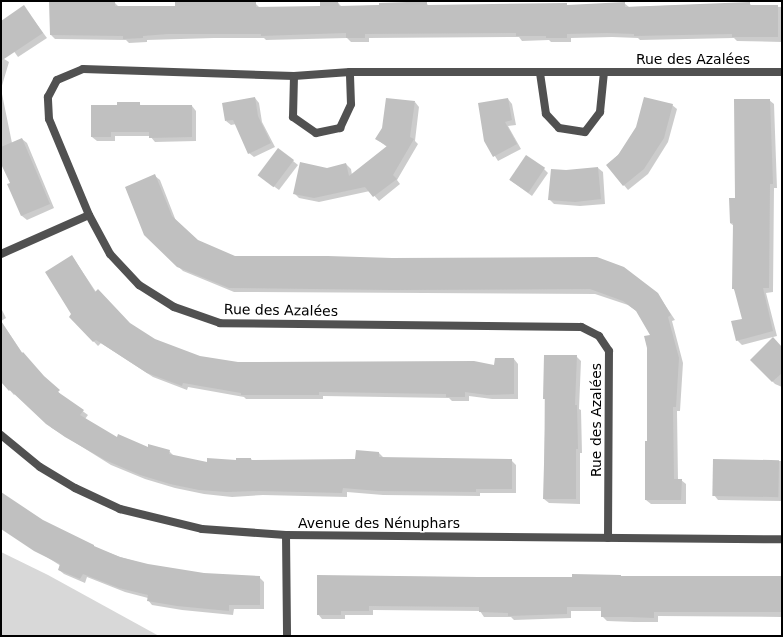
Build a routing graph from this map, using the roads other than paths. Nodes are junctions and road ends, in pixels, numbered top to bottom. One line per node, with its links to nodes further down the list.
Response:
1 (350, 72): 4 (street, Rue des Azalées); 5 (street, Rue des Azalées); 5 (street)
2 (604, 72): 3 (street, Rue des Azalées); 4 (street, Rue des Azalées); 4 (street)
3 (782, 72)
4 (540, 73)
5 (294, 76): 6 (street, Rue des Azalées)
6 (89, 215): 7 (street); 10 (street, Rue des Azalées)
7 (1, 254)
8 (1, 435): 9 (street, Avenue des Nénuphars)
9 (286, 535): 10 (street, Avenue des Nénuphars); 12 (street)
10 (608, 538): 11 (street, Avenue des Nénuphars)
11 (782, 539)
12 (287, 636)

